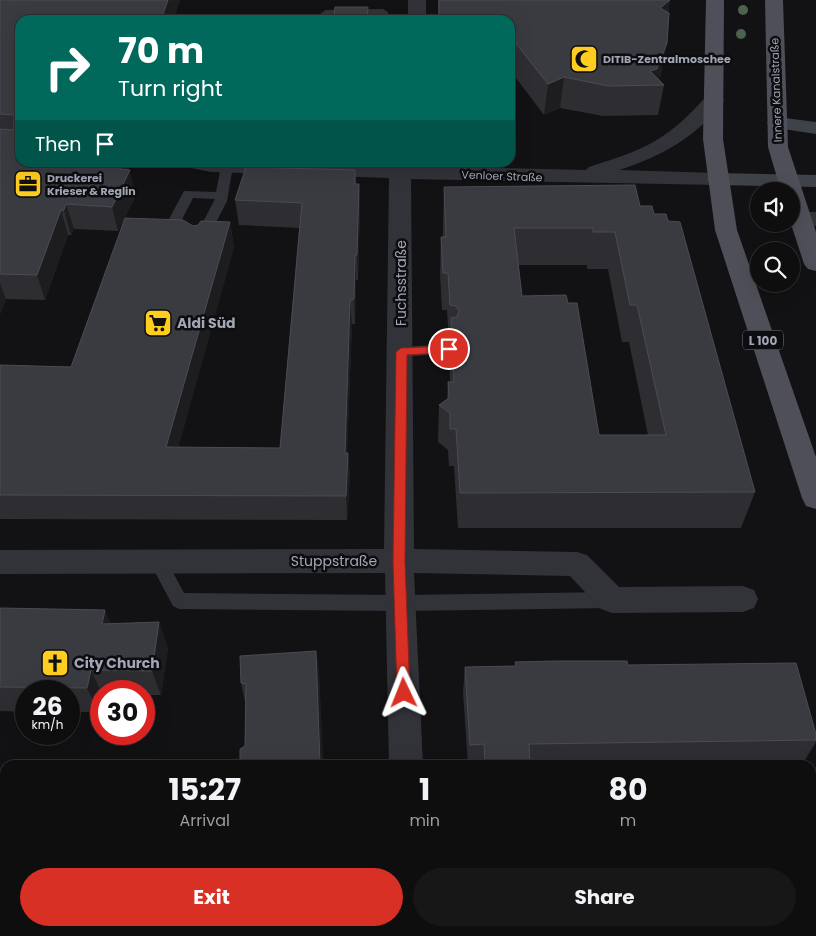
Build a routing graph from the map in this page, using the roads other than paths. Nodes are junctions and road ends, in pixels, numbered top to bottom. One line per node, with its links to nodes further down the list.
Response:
1 (417, 0): 6 (street)
2 (715, 0): 7 (main road, L 100)
3 (774, 0): 8 (main road, Innere Kanalstraße)
4 (326, 15): 5 (lane)
5 (384, 15)
6 (417, 15)
7 (714, 100): 13 (street, Venloer Straße); 14 (main road, L 100)
8 (777, 123): 9 (street); 15 (main road, Innere Kanalstraße)
9 (816, 128)
10 (227, 167): 17 (lane)
11 (315, 167): 12 (street, Venloer Straße)
12 (403, 168): 13 (street, Venloer Straße); 23 (street, Fuchsstraße)
13 (577, 178): 14 (street, Venloer Straße)
14 (718, 179): 15 (street, Venloer Straße); 24 (main road, L 100)
15 (789, 180): 16 (street, Venloer Straße); 18 (main road, Innere Kanalstraße)
16 (816, 180)
17 (222, 196): 19 (lane); 20 (lane)
18 (808, 219): 21 (main road, Innere Kanalstraße)
19 (169, 232)
20 (198, 245)
21 (816, 264)
22 (449, 349): 23 (lane)
23 (401, 352): 27 (street, Fuchsstraße)
24 (816, 498)
25 (158, 561): 26 (street, Stuppstraße); 27 (street, Stuppstraße); 30 (lane)
26 (0, 562)
27 (399, 562): 29 (street, Stuppstraße); 30 (street, Fuchsstraße)
28 (744, 599): 29 (street)
29 (612, 600): 30 (lane)
30 (401, 604): 31 (street, Fuchsstraße)
31 (406, 760)

